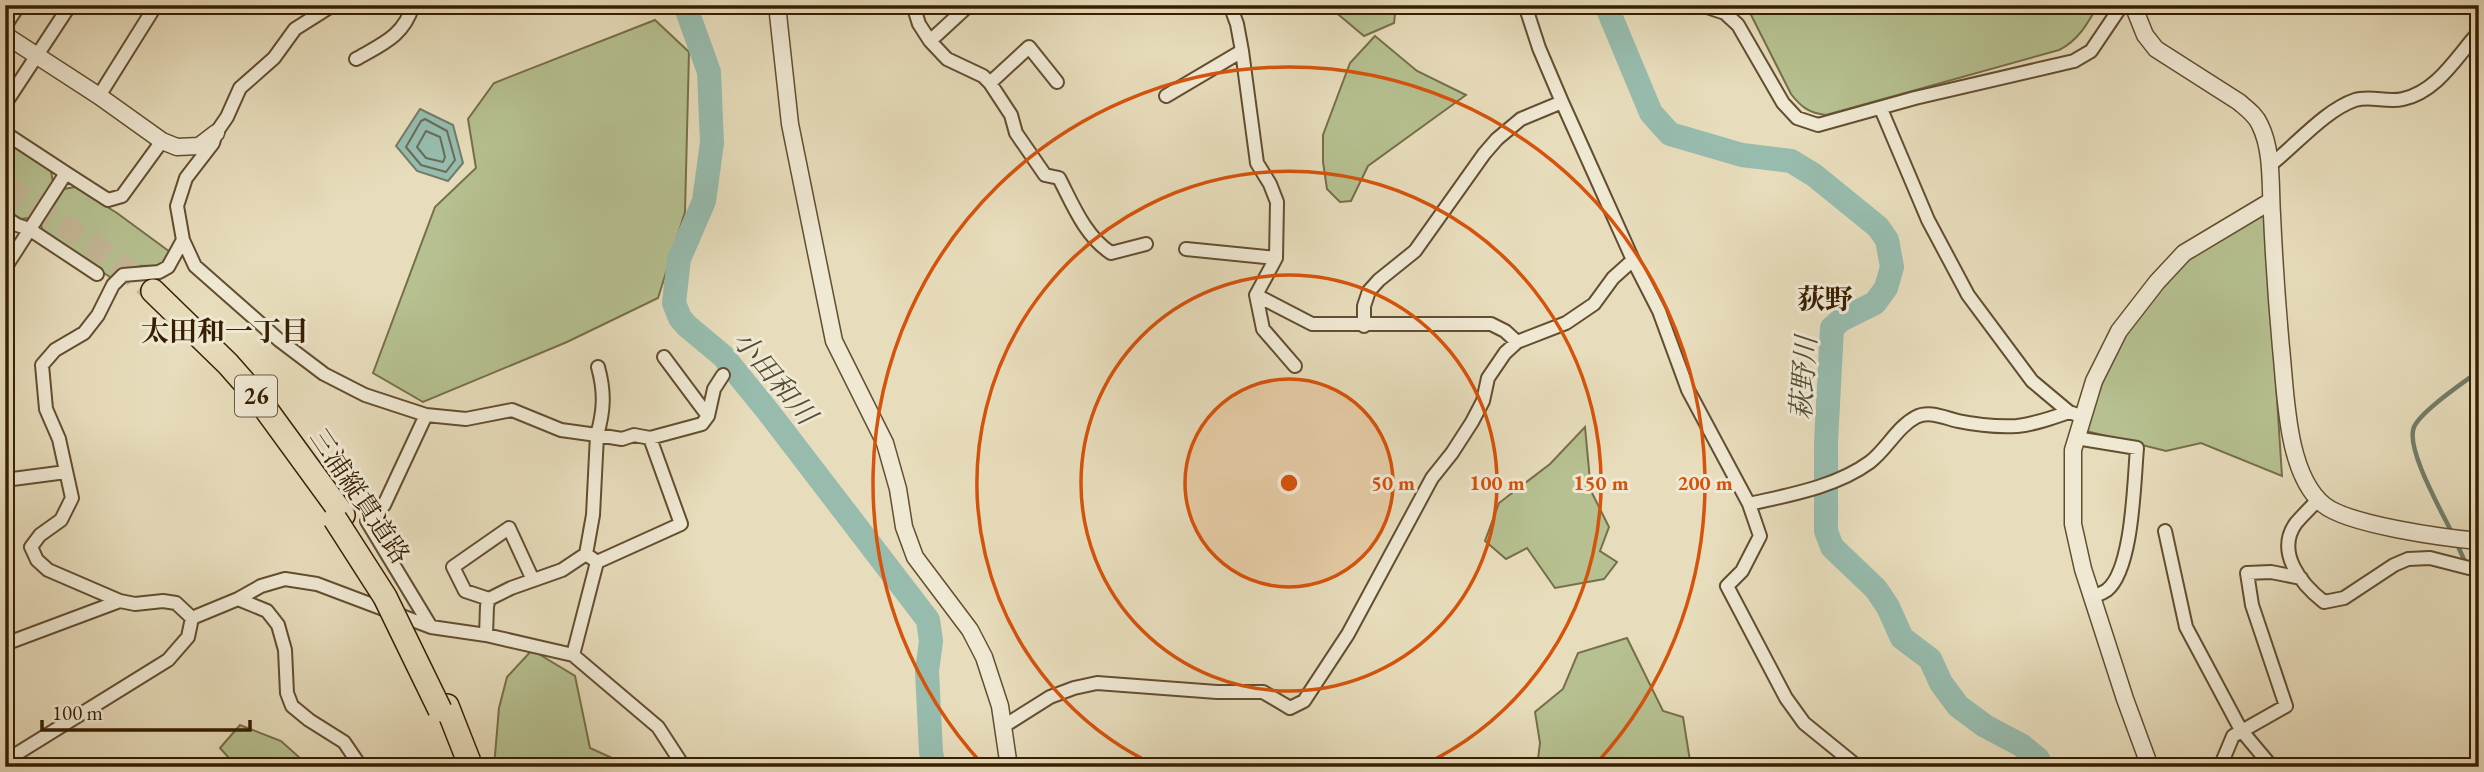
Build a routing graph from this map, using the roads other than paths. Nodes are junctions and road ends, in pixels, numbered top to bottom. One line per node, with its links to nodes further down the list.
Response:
1 (19, 5): 14 (street)
2 (70, 5): 19 (street)
3 (156, 5): 23 (street)
4 (333, 5): 29 (street)
5 (413, 5): 20 (street)
6 (777, 5): 78 (street)
7 (913, 5): 17 (street)
8 (969, 5): 17 (street)
9 (1230, 5): 18 (street)
10 (1525, 5): 25 (street)
11 (1701, 5): 27 (street)
12 (2122, 5): 27 (street)
13 (2133, 5): 31 (street)
14 (5, 26)
15 (2479, 32): 31 (street)
16 (5, 35): 19 (street)
17 (930, 41): 22 (street)
18 (1242, 51): 24 (street); 39 (street)
19 (37, 56): 23 (street); 26 (street)
20 (356, 59)
21 (1058, 82): 22 (street)
22 (990, 83): 37 (street)
23 (99, 96): 30 (street)
24 (1166, 96)
25 (1562, 102): 40 (street); 45 (street)
26 (5, 104)
27 (1881, 109): 51 (street)
28 (5, 133): 32 (street)
29 (216, 133): 30 (street); 36 (street)
30 (162, 141): 32 (street)
31 (2269, 166): 33 (street)
32 (66, 173): 35 (street)
33 (2271, 201): 51 (street); 59 (street)
34 (5, 217): 35 (street)
35 (29, 229): 41 (street); 42 (street)
36 (183, 240): 52 (street); 57 (street)
37 (1146, 244)
38 (1186, 249): 39 (street)
39 (1276, 258): 44 (street)
40 (1633, 260): 46 (street); 60 (street)
41 (5, 268)
42 (97, 274)
43 (150, 295): 77 (highway, 三浦縦貫道路 / 26)
44 (1256, 295): 45 (street); 48 (street)
45 (1364, 326): 46 (street)
46 (1517, 342): 78 (street)
47 (664, 357): 53 (street)
48 (1295, 366)
49 (598, 367): 54 (street)
50 (723, 376): 53 (street)
51 (2076, 414): 56 (street); 60 (street)
52 (426, 415): 54 (street); 73 (street)
53 (708, 416): 55 (street)
54 (597, 435): 55 (street); 63 (street)
55 (649, 438): 64 (street)
56 (2076, 438): 68 (street); 68 (street)
57 (66, 472): 58 (street); 71 (street)
58 (5, 480)
59 (2319, 499): 62 (street); 66 (street)
60 (1749, 504): 86 (street)
61 (2165, 531): 79 (street)
62 (2479, 541)
63 (586, 554): 64 (street); 67 (street)
64 (597, 562): 76 (street)
65 (2479, 573): 66 (street)
66 (2301, 578): 79 (street)
67 (533, 580): 70 (street); 70 (street)
68 (2092, 597): 89 (street)
69 (238, 599): 72 (street); 73 (street); 81 (street)
70 (489, 599): 74 (street)
71 (120, 601): 72 (street); 75 (street)
72 (191, 618): 80 (street)
73 (431, 627): 74 (street)
74 (485, 635): 76 (street)
75 (5, 644)
76 (573, 655): 84 (street)
77 (443, 708): 82 (highway, 三浦縦貫道路 / 26); 83 (highway, 三浦縦貫道路 / 26)
78 (1004, 726): 85 (street)
79 (2241, 730): 90 (street); 91 (street)
80 (5, 761)
81 (361, 767)
82 (463, 767)
83 (471, 767)
84 (684, 767)
85 (1009, 767)
86 (1858, 767)
87 (1913, 767): 88 (street)
88 (1920, 767)
89 (2150, 767)
90 (2220, 767)
91 (2272, 767)

